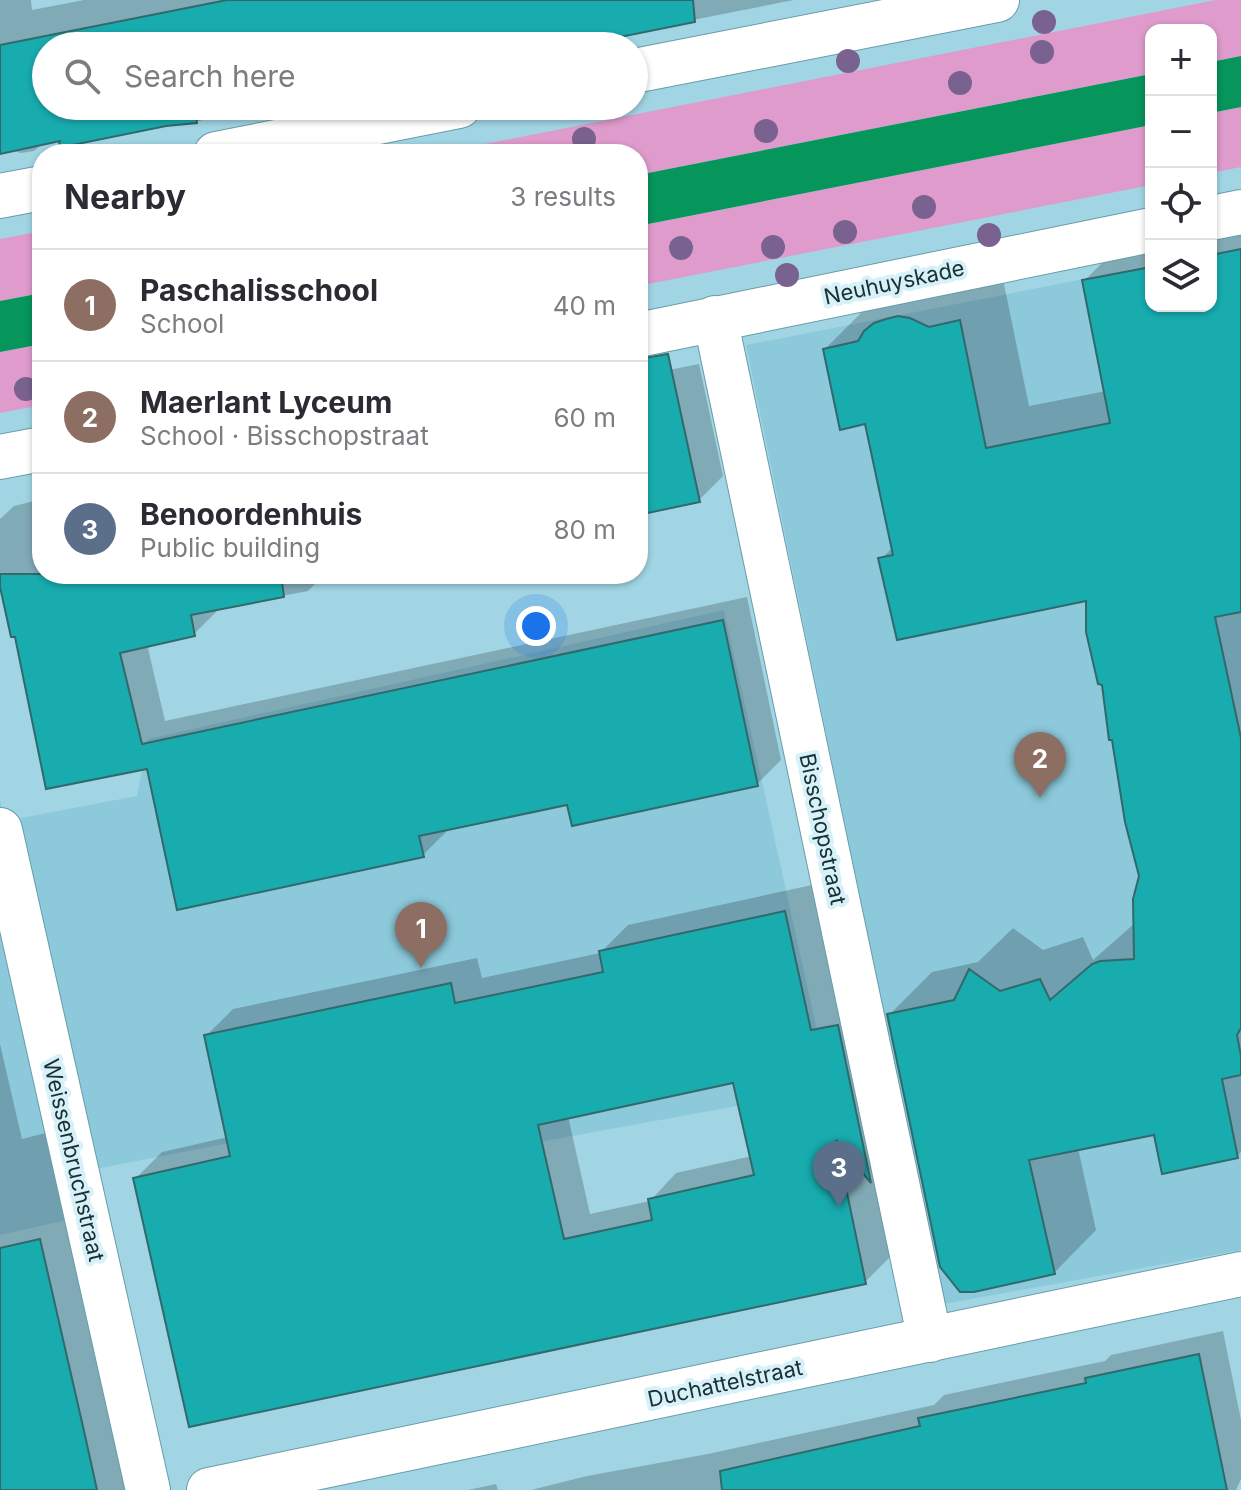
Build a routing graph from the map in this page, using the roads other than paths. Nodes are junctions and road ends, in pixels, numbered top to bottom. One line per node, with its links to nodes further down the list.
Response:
1 (997, 0): 2 (street)
2 (648, 68)
3 (388, 120): 4 (street)
4 (267, 144)
5 (32, 190): 6 (street)
6 (0, 196)
7 (1241, 212): 8 (street)
8 (1217, 217)
9 (1145, 231): 10 (street, Neuhuyskade)
10 (715, 318): 11 (street, Neuhuyskade); 16 (street, Bisschopstraat)
11 (648, 333)
12 (32, 451): 13 (street)
13 (0, 457)
14 (0, 830): 17 (street, Weissenbruchstraat)
15 (1241, 1274): 16 (street, Duchattelstraat)
16 (930, 1340): 18 (street, Duchattelstraat)
17 (148, 1490)
18 (209, 1490)

